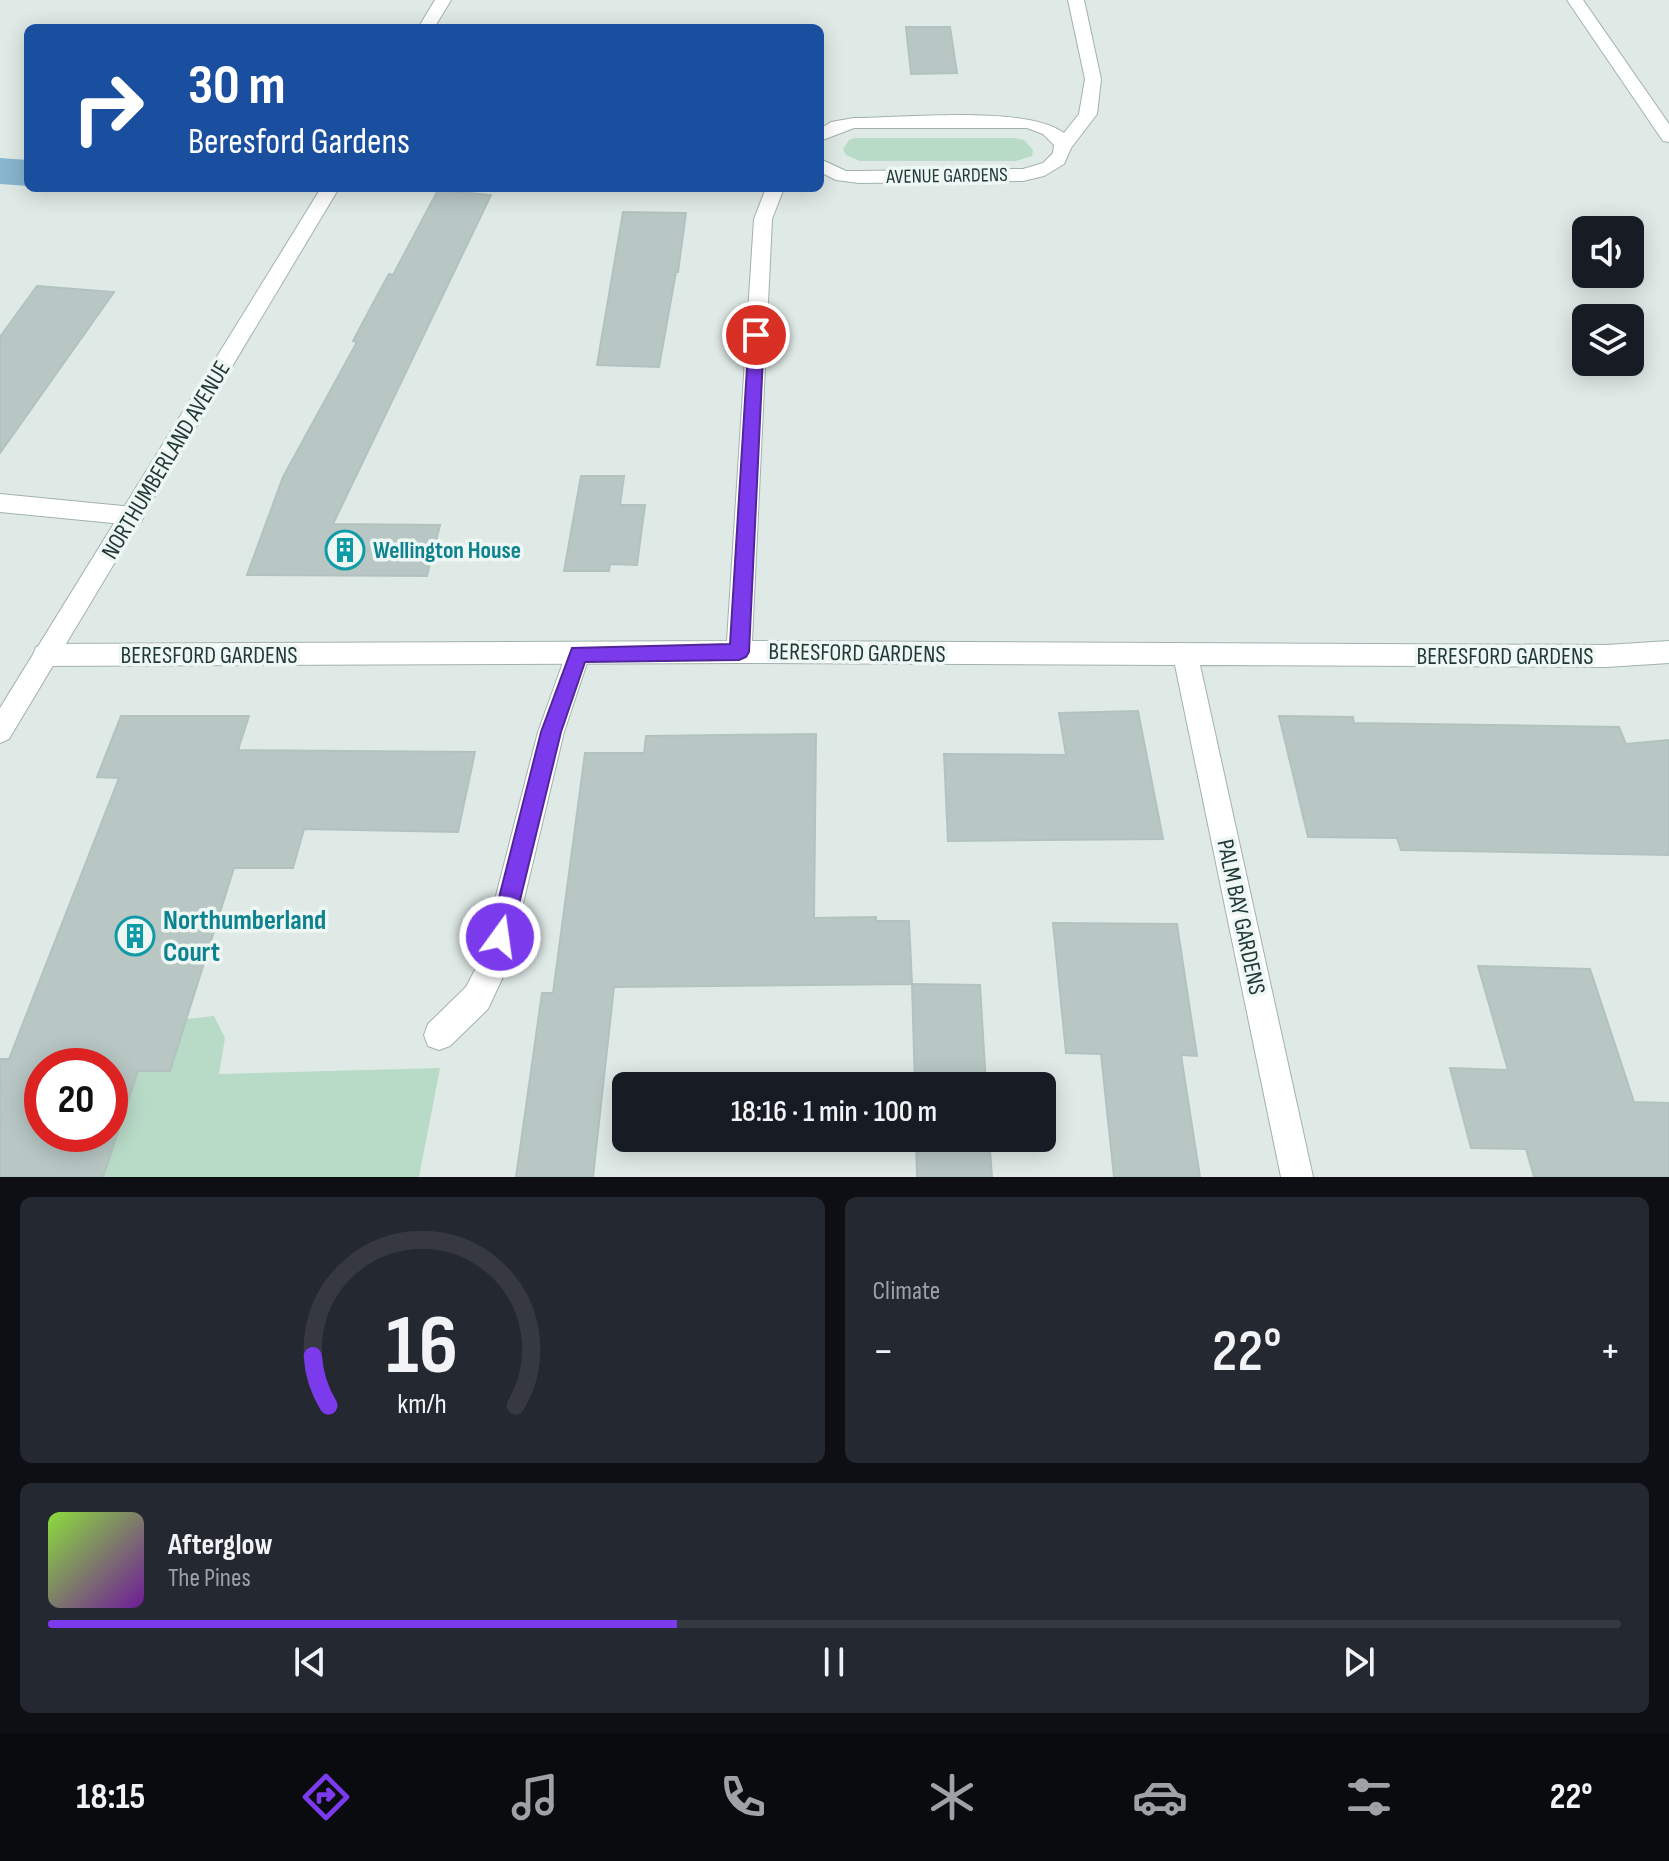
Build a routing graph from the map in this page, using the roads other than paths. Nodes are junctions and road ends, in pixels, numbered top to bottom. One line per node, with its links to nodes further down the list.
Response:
1 (443, 0): 4 (street)
2 (1076, 0): 7 (street, AVENUE GARDENS)
3 (1575, 0): 6 (street)
4 (428, 24)
5 (824, 134): 7 (street)
6 (1669, 137)
7 (1063, 147): 8 (street, AVENUE GARDENS)
8 (824, 167)
9 (328, 192): 12 (street, NORTHUMBERLAND AVENUE)
10 (773, 192): 13 (street)
11 (0, 503): 12 (street)
12 (133, 516): 16 (street, NORTHUMBERLAND AVENUE)
13 (739, 652): 15 (street, BERESFORD GARDENS); 17 (street, BERESFORD GARDENS)
14 (1669, 652): 17 (street, BERESFORD GARDENS)
15 (578, 654): 16 (street, BERESFORD GARDENS); 19 (street)
16 (45, 655): 18 (street, NORTHUMBERLAND AVENUE)
17 (1186, 656): 20 (street, PALM BAY GARDENS)
18 (0, 731)
19 (439, 1035)
20 (1297, 1177)

